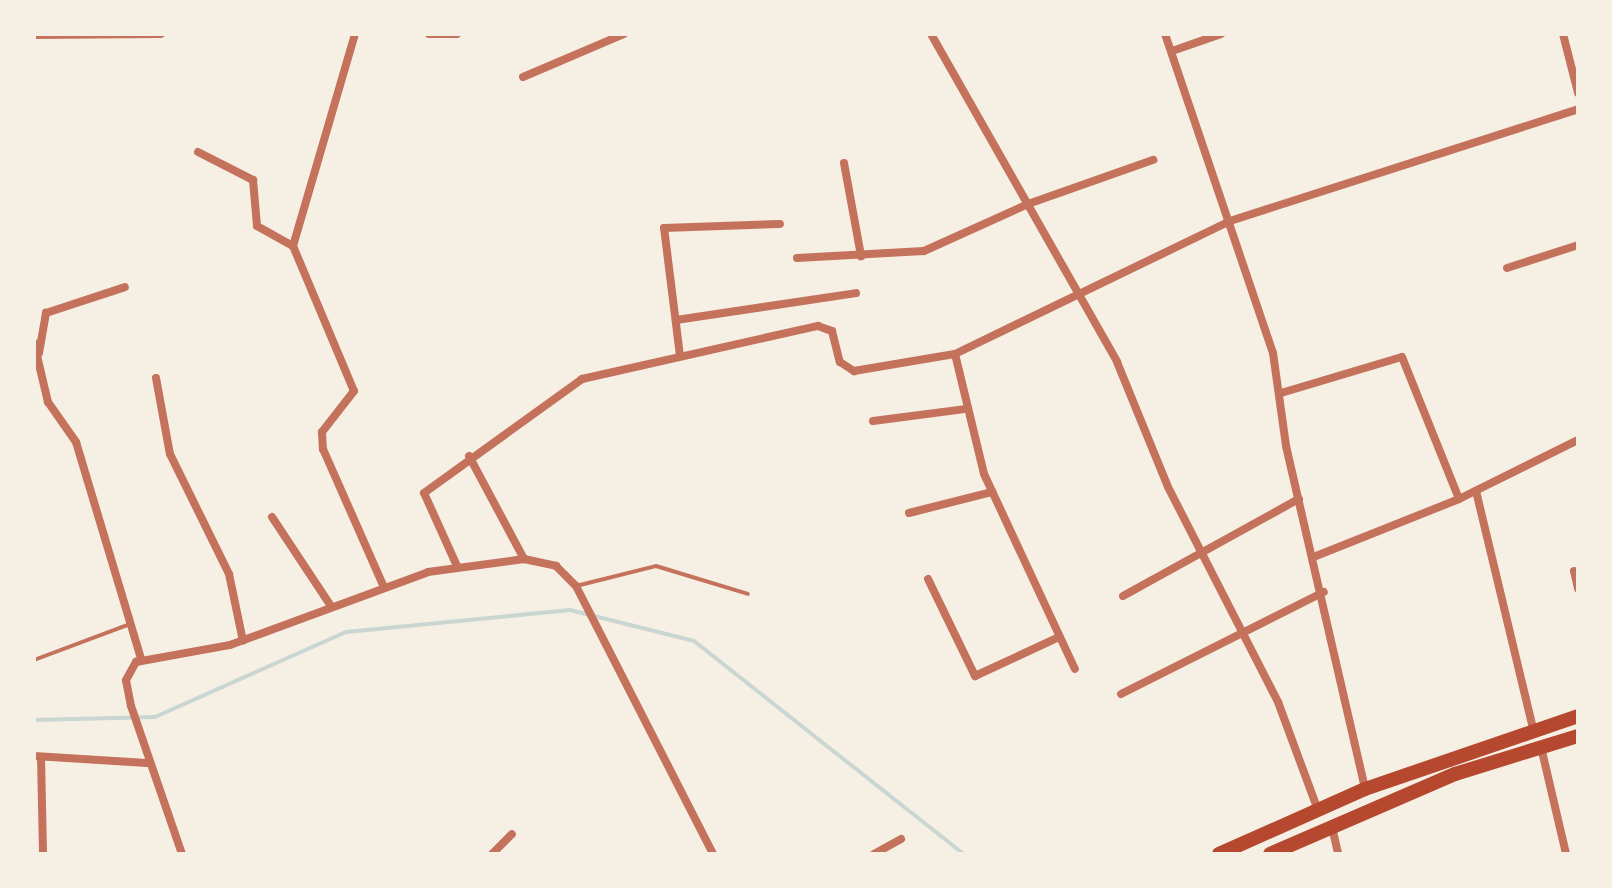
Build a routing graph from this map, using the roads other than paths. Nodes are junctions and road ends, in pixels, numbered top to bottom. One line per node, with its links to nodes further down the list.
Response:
1 (161, 34): 11 (street)
2 (355, 34): 23 (street)
3 (429, 34): 4 (street)
4 (457, 34)
5 (624, 34): 13 (street)
6 (931, 34): 19 (street)
7 (1165, 34): 12 (street)
8 (1221, 34): 12 (street)
9 (1563, 34): 14 (street)
10 (34, 35): 11 (street)
11 (59, 35)
12 (1175, 50): 20 (street)
13 (523, 77)
14 (1578, 93)
15 (1578, 109): 20 (street)
16 (198, 152): 23 (street)
17 (1153, 160): 19 (street)
18 (844, 163): 24 (street)
19 (1028, 204): 24 (street); 29 (street)
20 (1230, 221): 29 (street); 36 (street)
21 (780, 224): 30 (street)
22 (1578, 245): 26 (street)
23 (293, 246): 53 (street)
24 (861, 256): 25 (street)
25 (797, 258)
26 (1507, 268)
27 (125, 287): 32 (street)
28 (856, 293): 30 (street)
29 (1079, 294): 33 (street); 47 (street)
30 (676, 320): 34 (street)
31 (34, 343): 32 (street)
32 (37, 353): 60 (street)
33 (955, 354): 34 (street); 37 (street)
34 (680, 356): 40 (street)
35 (156, 378): 63 (street)
36 (1281, 393): 43 (street); 44 (street)
37 (966, 409): 38 (street); 42 (street)
38 (873, 421)
39 (1578, 440): 41 (street)
40 (469, 456): 49 (street); 50 (street)
41 (1476, 491): 44 (street); 69 (street)
42 (992, 492): 45 (street); 62 (street)
43 (1299, 499): 47 (street); 48 (street)
44 (1459, 499): 48 (street)
45 (909, 513)
46 (272, 517): 59 (street)
47 (1205, 551): 58 (street); 61 (street)
48 (1316, 556): 56 (street)
49 (524, 559): 50 (street); 54 (street)
50 (457, 566): 53 (street)
51 (1574, 571): 55 (street)
52 (928, 579): 62 (street)
53 (383, 585): 59 (street)
54 (576, 586): 57 (lane); 82 (street)
55 (1578, 589)
56 (1324, 592): 61 (street); 74 (street)
57 (748, 594)
58 (1123, 596)
59 (331, 606): 63 (street)
60 (130, 624): 64 (street); 65 (lane)
61 (1246, 630): 67 (street); 75 (street)
62 (1059, 637): 66 (street)
63 (243, 641): 64 (street)
64 (141, 658): 73 (street)
65 (34, 660)
66 (1075, 669)
67 (1121, 694)
68 (1578, 716): 69 (main road)
69 (1533, 729): 74 (main road)
70 (1578, 736): 71 (main road)
71 (1541, 747): 76 (main road); 87 (street)
72 (37, 756): 73 (street); 79 (street)
73 (147, 763): 80 (street)
74 (1365, 789): 75 (main road)
75 (1318, 810): 84 (main road)
76 (1332, 827): 85 (main road); 86 (street)
77 (512, 834): 81 (street)
78 (901, 839): 83 (street)
79 (43, 854)
80 (182, 854)
81 (492, 854)
82 (713, 854)
83 (874, 854)
84 (1219, 854)
85 (1270, 854)
86 (1338, 854)
87 (1566, 854)

